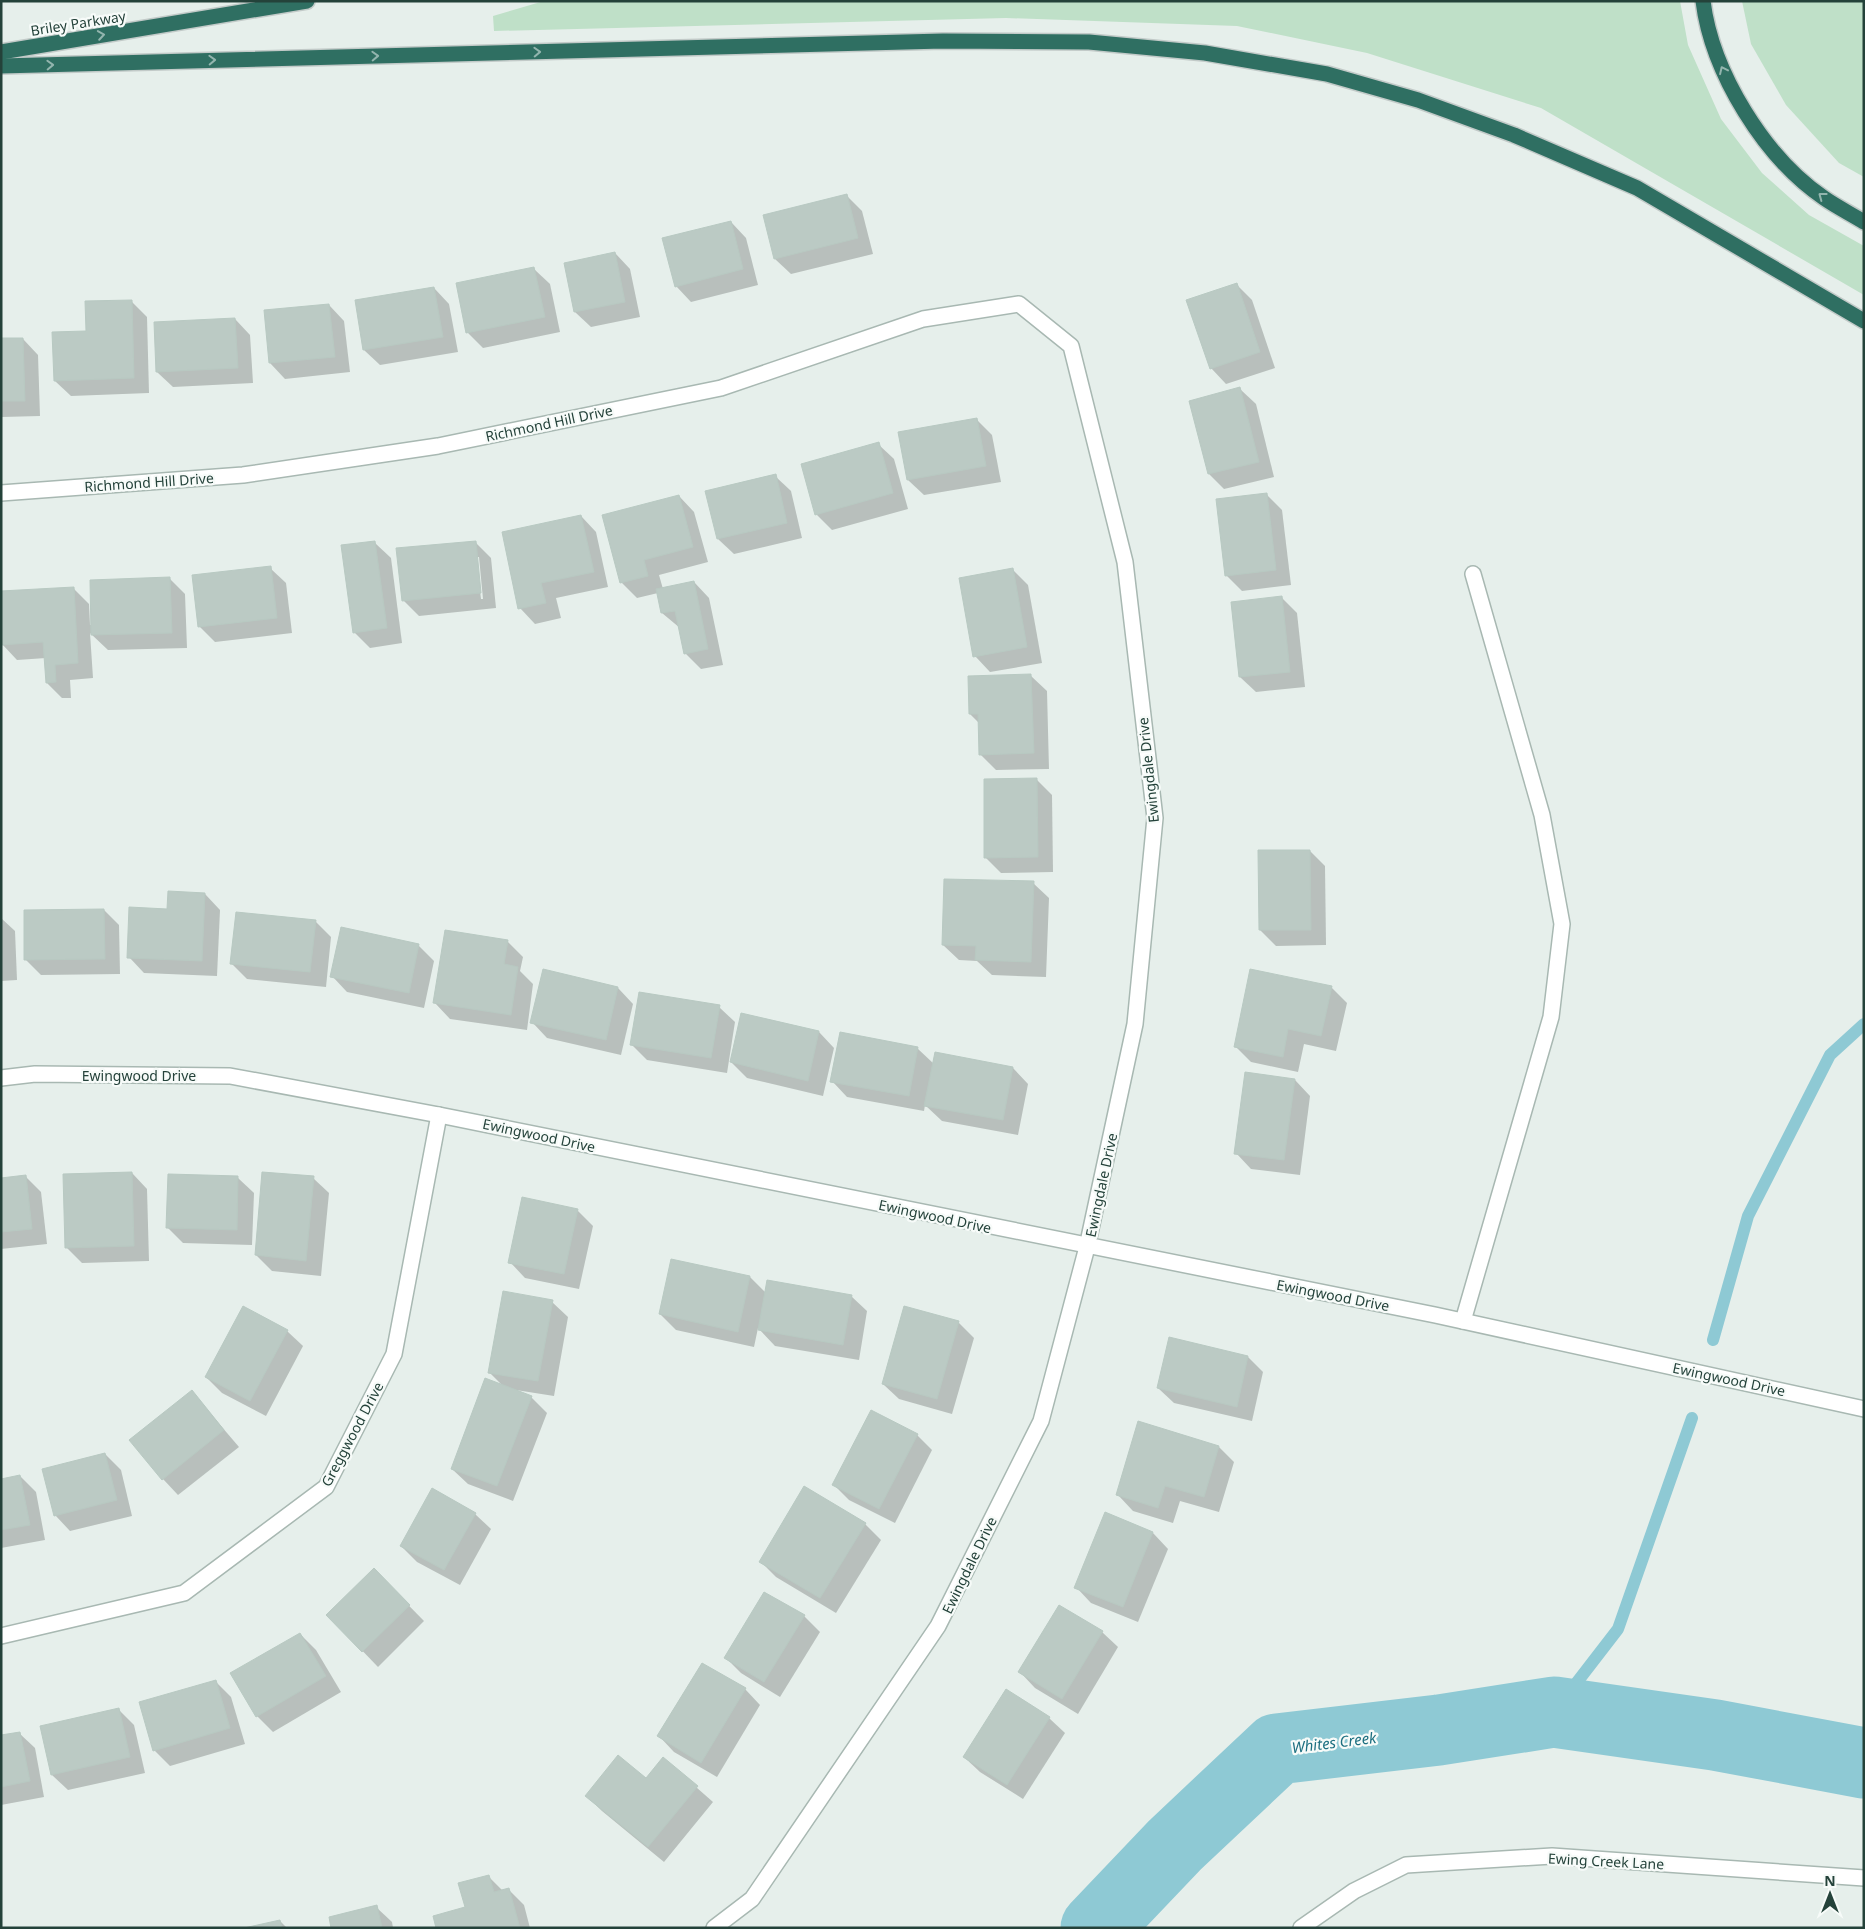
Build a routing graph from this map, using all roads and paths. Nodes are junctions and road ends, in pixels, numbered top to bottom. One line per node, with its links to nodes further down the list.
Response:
1 (308, 1): 3 (highway, Briley Parkway, one-way to 1)
2 (1704, 1): 5 (highway, one-way to 2)
3 (1, 52)
4 (1, 66): 6 (highway, one-way to 6)
5 (1864, 222)
6 (1864, 321)
7 (1071, 346): 8 (street, Richmond Hill Drive); 12 (street, Ewingdale Drive)
8 (1, 493)
9 (1473, 574): 13 (street)
10 (1, 1078): 11 (street, Ewingwood Drive)
11 (439, 1115): 12 (street, Ewingwood Drive); 15 (street, Greggwood Drive)
12 (1087, 1247): 13 (street, Ewingwood Drive); 17 (street, Ewingdale Drive)
13 (1463, 1321): 14 (street, Ewingwood Drive)
14 (1864, 1409)
15 (1, 1636)
16 (1864, 1878): 18 (street, Ewing Creek Lane)
17 (714, 1928)
18 (1301, 1928)

